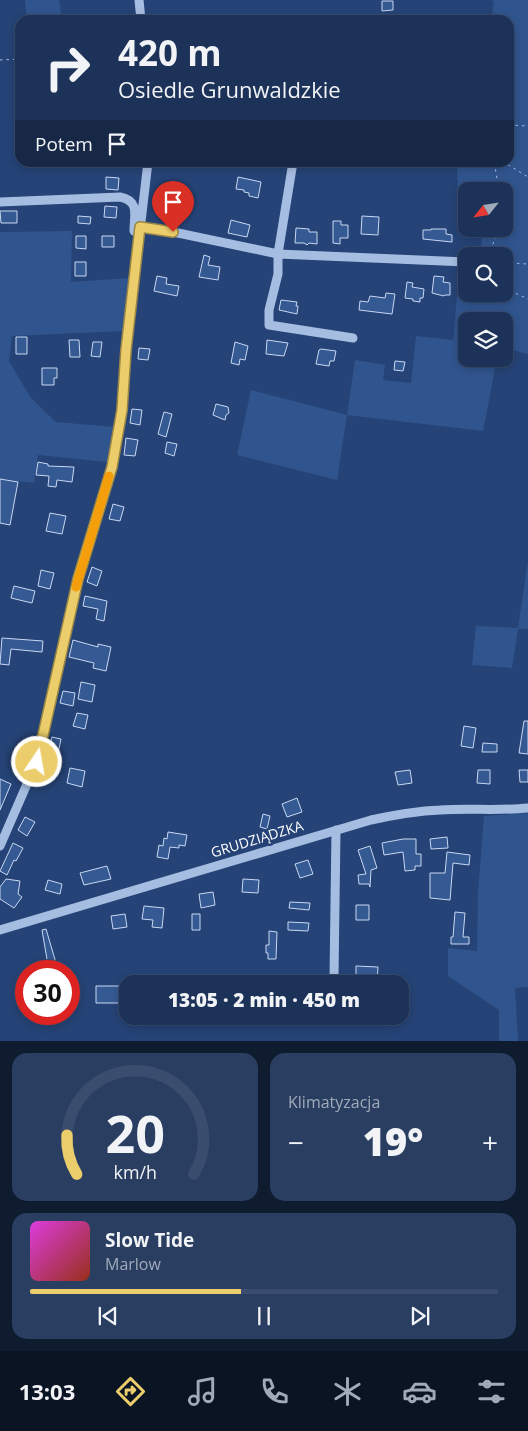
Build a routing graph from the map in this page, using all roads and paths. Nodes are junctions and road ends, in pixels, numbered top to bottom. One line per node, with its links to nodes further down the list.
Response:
1 (141, 0): 2 (street)
2 (140, 15)
3 (15, 59): 4 (path)
4 (0, 60)
5 (514, 125): 6 (path)
6 (528, 126)
7 (147, 167): 14 (street)
8 (291, 167): 15 (street)
9 (495, 167): 12 (path)
10 (511, 167): 11 (path)
11 (528, 177)
12 (497, 182)
13 (0, 202): 14 (street)
14 (139, 229): 15 (street); 24 (street)
15 (278, 254): 16 (street); 21 (street)
16 (458, 262)
17 (513, 263): 18 (path)
18 (528, 264)
19 (513, 292): 20 (path)
20 (528, 299)
21 (353, 338)
22 (528, 808): 23 (street, GRUDZIĄDZKA)
23 (336, 830): 25 (street, GRUDZIĄDZKA); 26 (street)
24 (0, 846)
25 (0, 930)
26 (334, 975)

